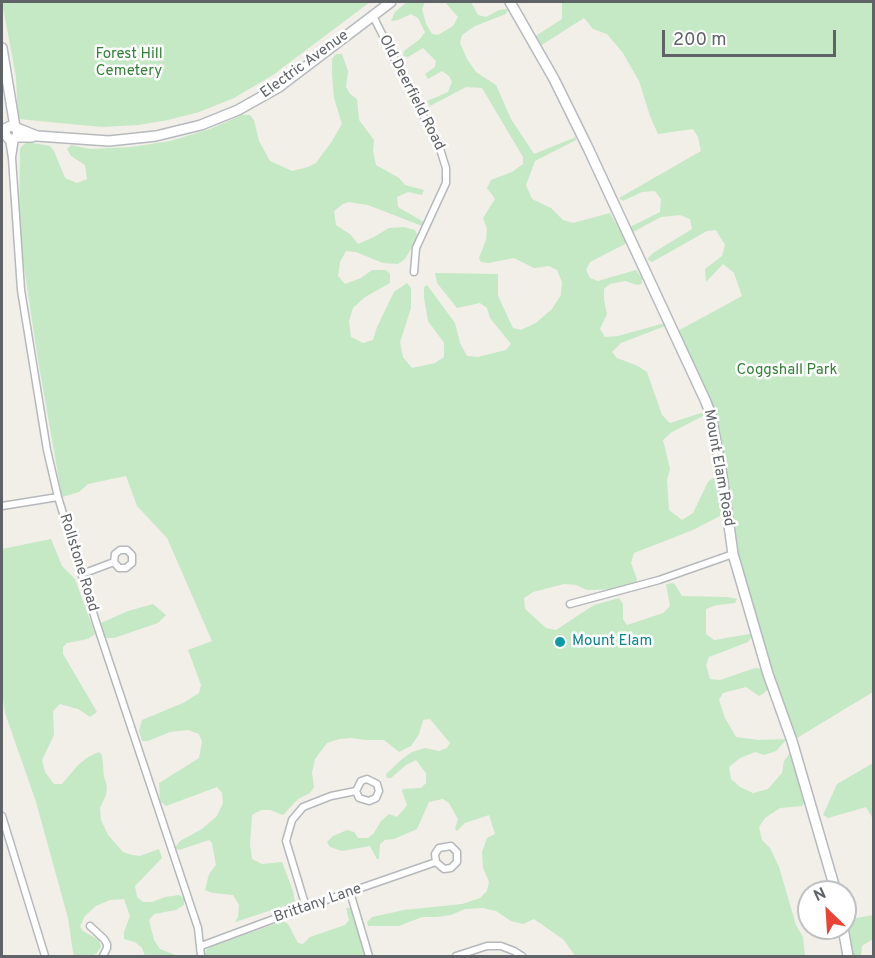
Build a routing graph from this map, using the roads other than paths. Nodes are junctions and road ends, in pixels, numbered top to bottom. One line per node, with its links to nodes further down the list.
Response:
1 (391, 2): 3 (main road, Electric Avenue)
2 (510, 2): 9 (main road, Mount Elam Road)
3 (373, 16): 5 (main road, Electric Avenue); 6 (street, Old Deerfield Road)
4 (2, 48): 5 (main road, Rollstone Road)
5 (10, 133): 7 (street, Rollstone Road)
6 (414, 272)
7 (58, 497): 8 (street); 11 (street, Rollstone Road)
8 (2, 507)
9 (733, 554): 12 (street); 16 (main road, Mount Elam Road)
10 (114, 562): 11 (street)
11 (82, 574): 21 (street, Rollstone Road)
12 (570, 604)
13 (356, 791): 18 (street)
14 (2, 816): 22 (street)
15 (436, 862): 17 (street, Brittany Lane)
16 (833, 880)
17 (350, 892): 18 (street, Brittany Lane); 25 (street)
18 (306, 907): 21 (street, Brittany Lane)
19 (90, 926): 23 (street)
20 (845, 940): 28 (main road)
21 (201, 946): 24 (street, Rollstone Road)
22 (45, 957)
23 (103, 957)
24 (201, 957)
25 (369, 957)
26 (456, 957): 27 (street)
27 (522, 957)
28 (848, 957)

